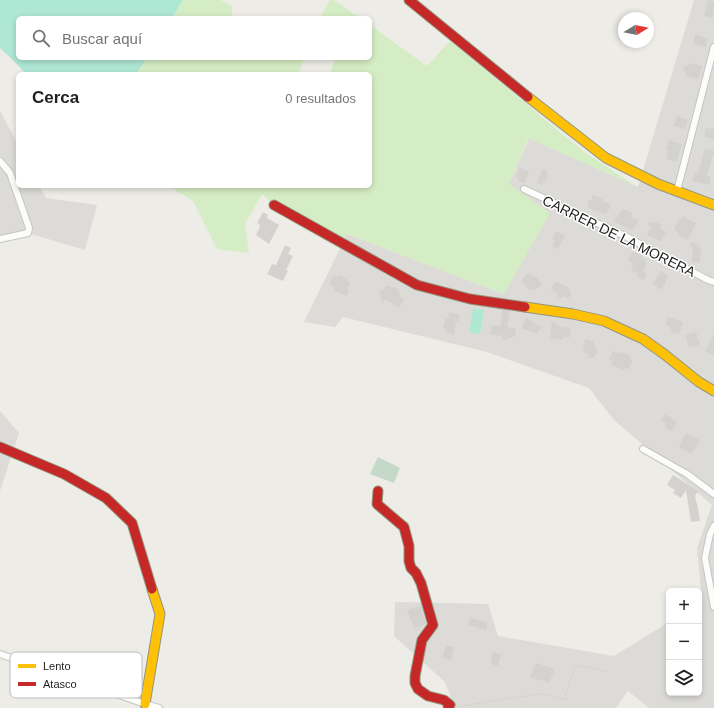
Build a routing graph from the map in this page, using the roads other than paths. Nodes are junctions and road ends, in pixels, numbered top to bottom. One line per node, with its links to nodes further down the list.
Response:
1 (409, 0): 5 (street)
2 (714, 48): 5 (street)
3 (0, 161): 8 (street)
4 (524, 189): 9 (street, CARRER DE LA MORERA)
5 (677, 191): 7 (street)
6 (274, 205): 10 (street)
7 (714, 205)
8 (0, 239)
9 (714, 282)
10 (714, 391)
11 (0, 446): 20 (street)
12 (642, 449): 14 (street)
13 (378, 491): 21 (street)
14 (714, 494)
15 (714, 526): 16 (street)
16 (714, 605)
17 (0, 654): 18 (street)
18 (10, 657)
19 (128, 698): 20 (street)
20 (145, 704): 22 (street)
21 (449, 706)
22 (159, 708)

